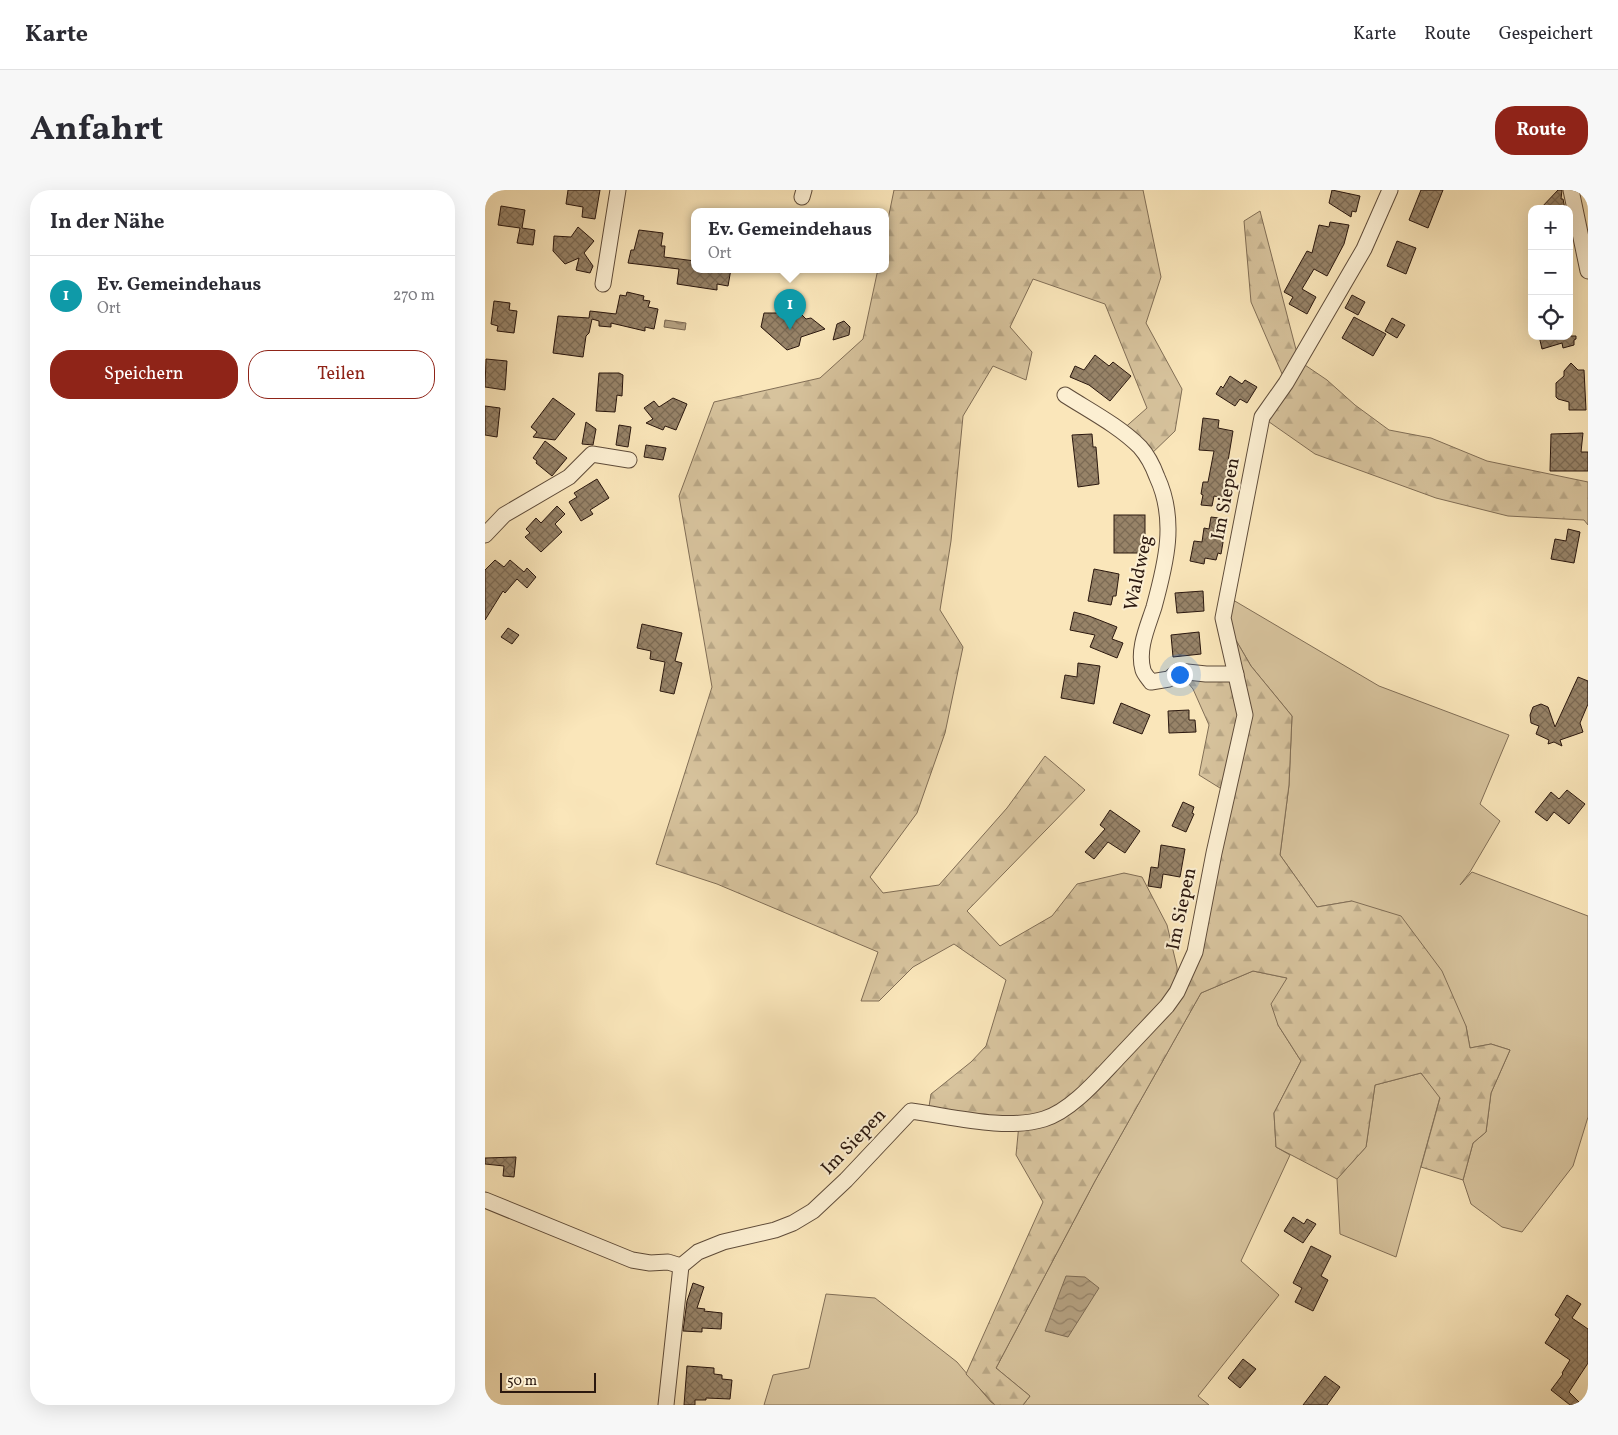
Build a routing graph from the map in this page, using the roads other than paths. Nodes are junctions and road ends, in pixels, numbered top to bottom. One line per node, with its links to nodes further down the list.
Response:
1 (618, 190): 5 (street)
2 (1390, 190): 9 (street, Im Siepen)
3 (1571, 190): 4 (street)
4 (1588, 271)
5 (603, 284)
6 (1065, 395): 9 (street, Waldweg)
7 (629, 460): 8 (street)
8 (485, 535)
9 (1236, 674): 11 (street, Im Siepen)
10 (485, 1200): 11 (street)
11 (681, 1266): 12 (street)
12 (666, 1405)

